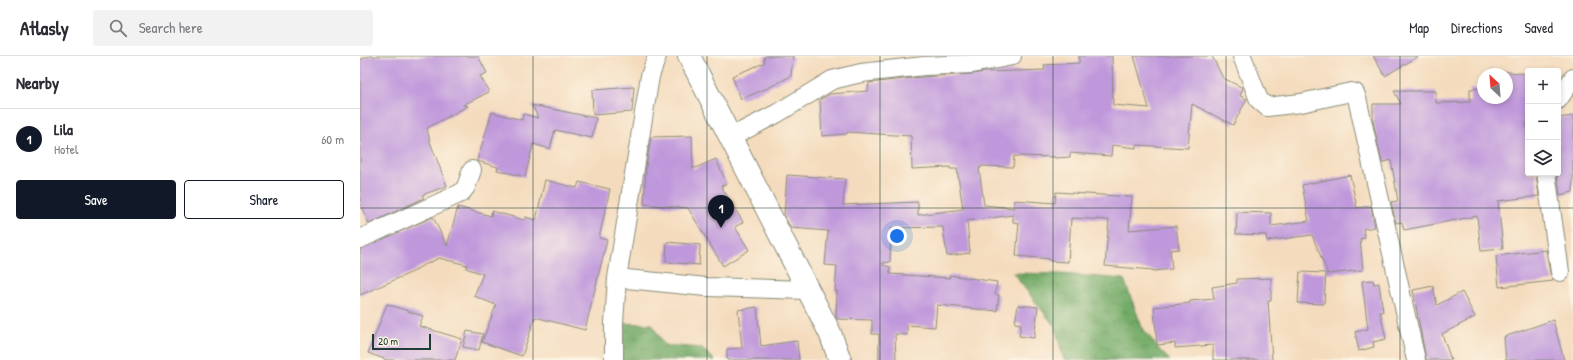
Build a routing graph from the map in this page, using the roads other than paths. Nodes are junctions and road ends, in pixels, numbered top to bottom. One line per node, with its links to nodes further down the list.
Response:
1 (657, 56): 12 (street)
2 (689, 56): 7 (street)
3 (1012, 56): 7 (street)
4 (1242, 56): 16 (street)
5 (1573, 78): 6 (street)
6 (1564, 98)
7 (731, 137): 13 (street)
8 (472, 170): 10 (street)
9 (1546, 176): 11 (street)
10 (360, 239)
11 (1560, 272)
12 (617, 278): 13 (street); 14 (street)
13 (808, 290): 15 (street)
14 (614, 360)
15 (840, 360)
16 (1416, 360)

